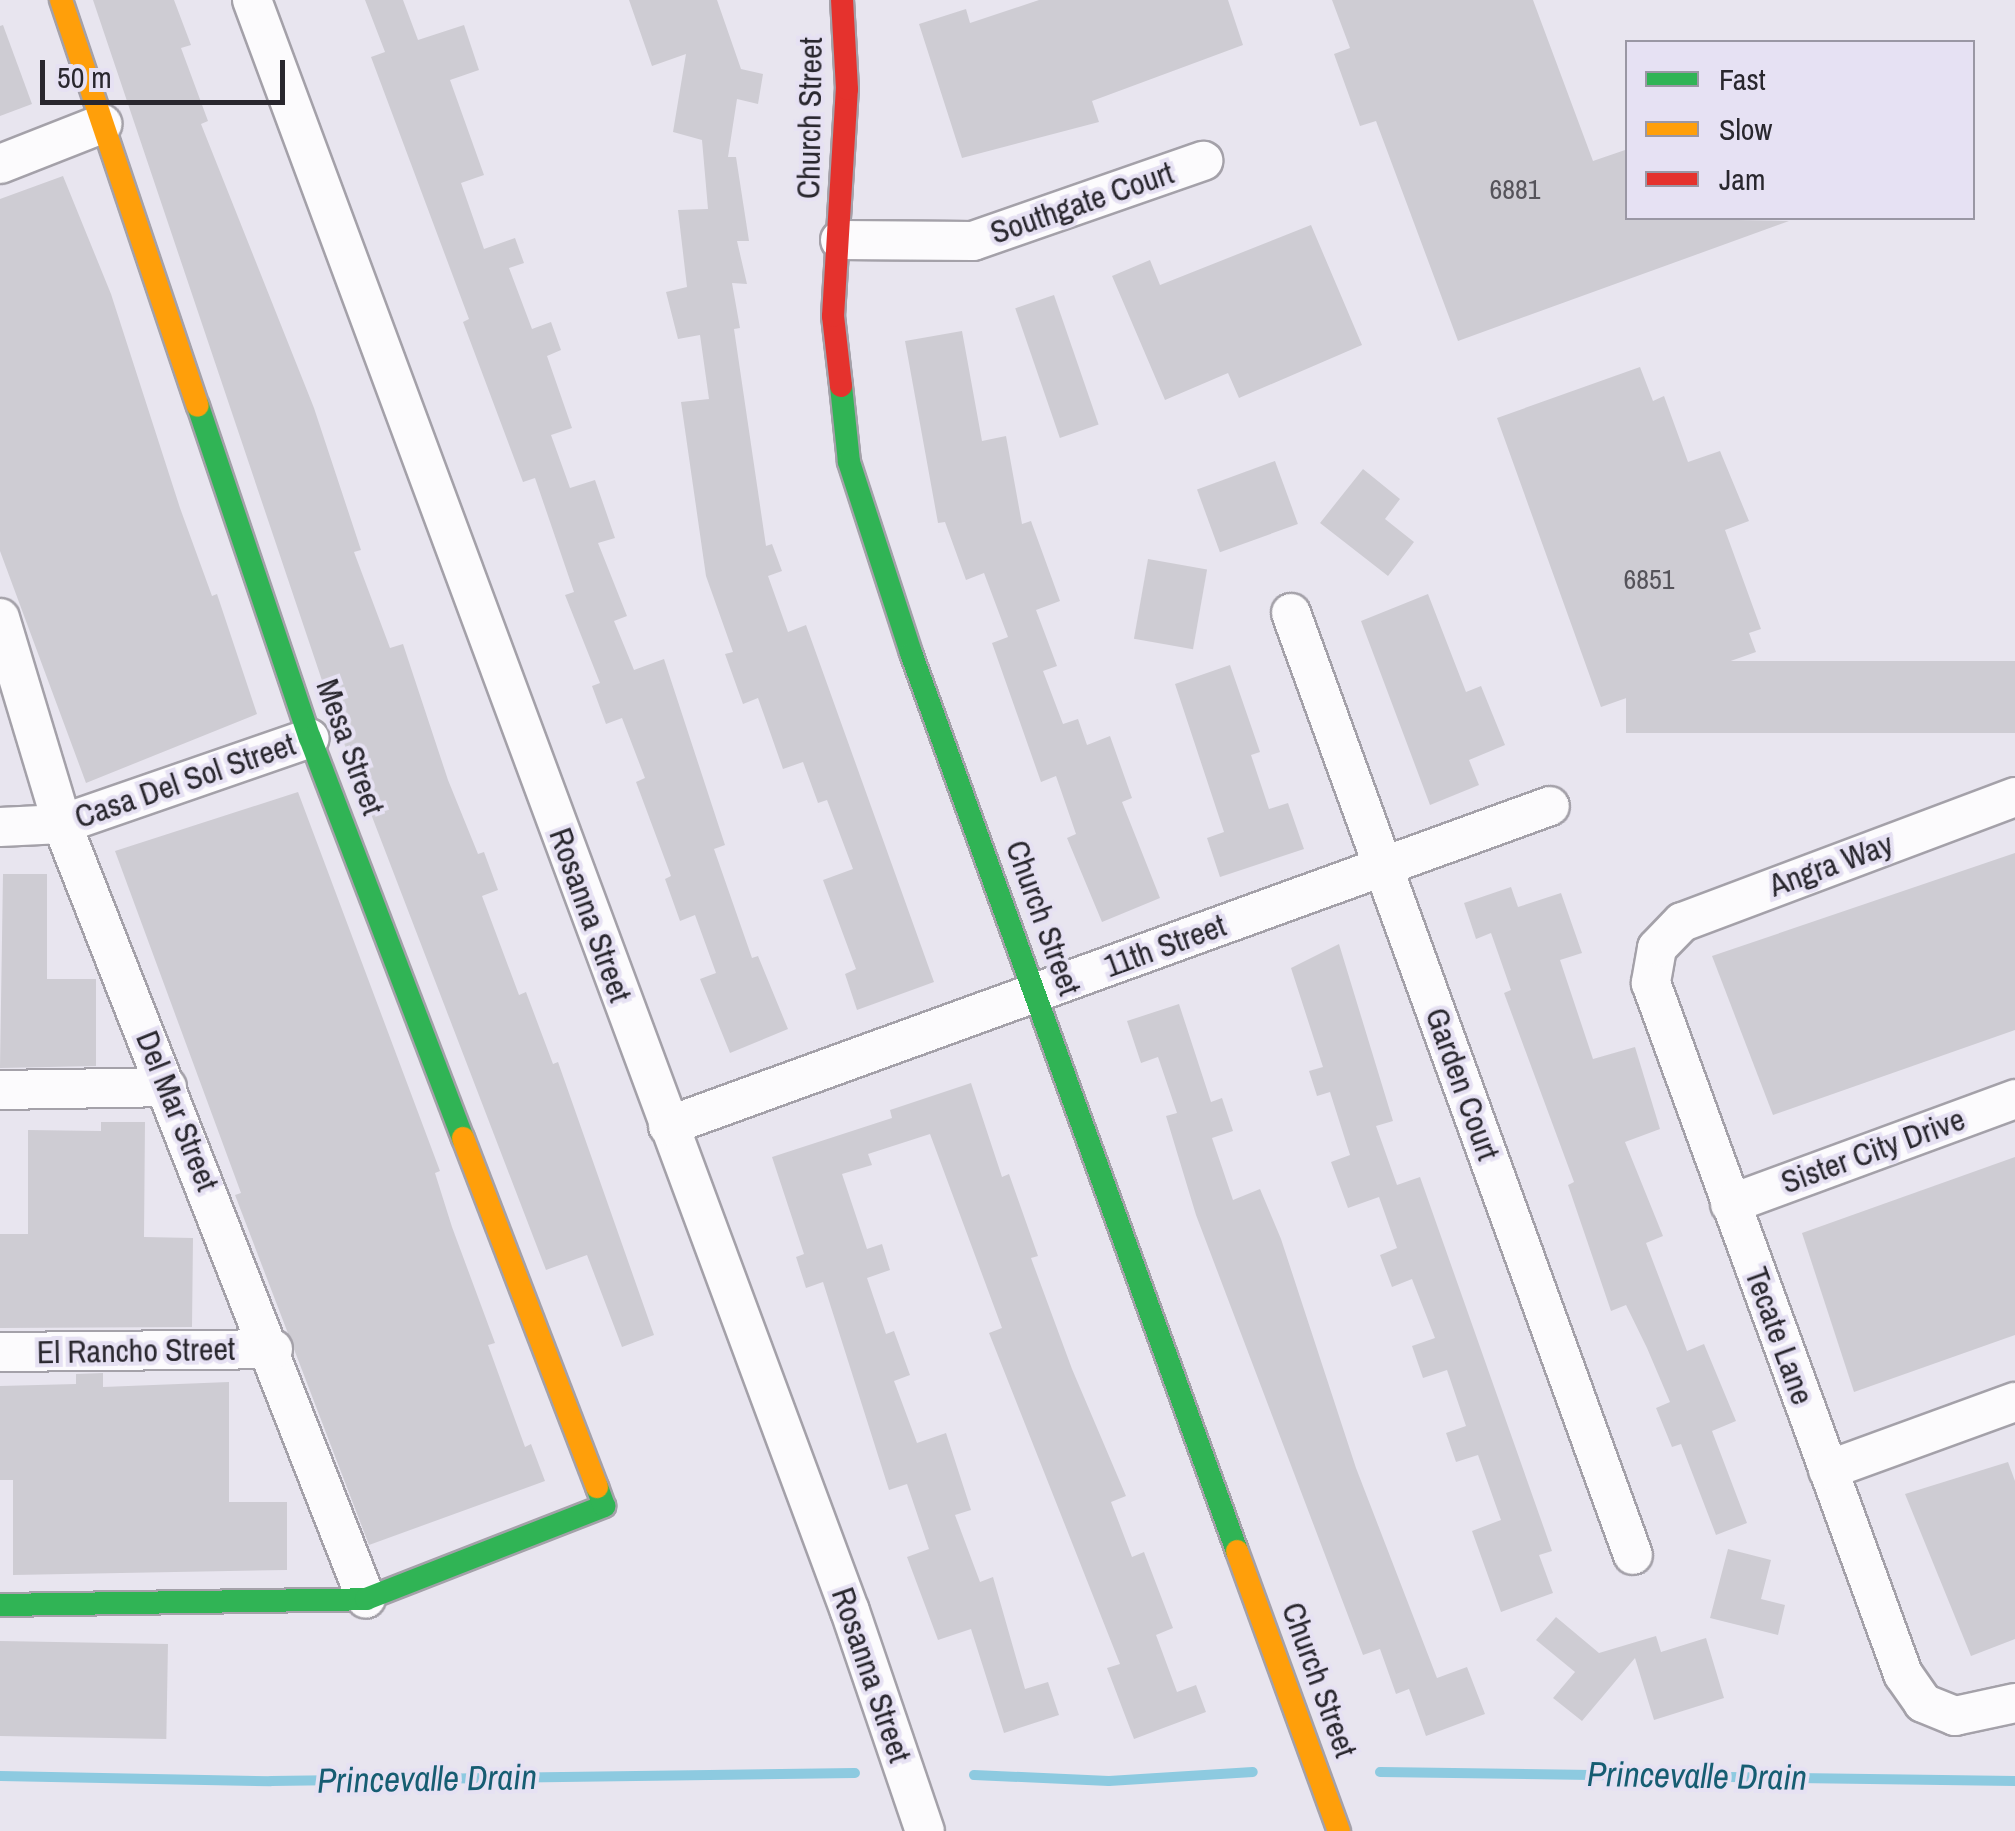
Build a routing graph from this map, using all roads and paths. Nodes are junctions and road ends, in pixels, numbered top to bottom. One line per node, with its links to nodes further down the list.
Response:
1 (61, 0): 4 (street, Mesa Street)
2 (252, 0): 21 (street, Rosanna Street)
3 (842, 0): 7 (street, Church Street)
4 (102, 124): 6 (street); 10 (street, Mesa Street)
5 (1203, 161): 7 (street, Southgate Court)
6 (0, 164)
7 (840, 240): 17 (street, Church Street)
8 (1291, 613): 15 (street, Garden Court)
9 (0, 618): 13 (street, Del Mar Street)
10 (310, 738): 13 (street, Casa Del Sol Street); 28 (street, Mesa Street)
11 (2015, 797): 16 (street, Angra Way)
12 (1550, 806): 15 (street, 11th Street)
13 (62, 824): 14 (street, Casa Del Sol Street); 18 (street, Del Mar Street)
14 (0, 827)
15 (1384, 867): 17 (street, 11th Street); 27 (street, Garden Court)
16 (1657, 948): 22 (street, Tecate Lane)
17 (1036, 993): 21 (street, 11th Street); 32 (street, Church Street)
18 (167, 1087): 19 (street); 23 (street, Del Mar Street)
19 (0, 1090)
20 (2015, 1099): 22 (street, Sister City Drive)
21 (668, 1126): 31 (street, Rosanna Street)
22 (1730, 1204): 26 (street, Tecate Lane)
23 (272, 1349): 24 (street, El Rancho Street); 28 (street, Del Mar Street)
24 (0, 1352)
25 (2015, 1402): 26 (street)
26 (1828, 1470): 30 (street, Tecate Lane)
27 (1633, 1554)
28 (366, 1600): 29 (street)
29 (0, 1605)
30 (2015, 1703)
31 (925, 1831)
32 (1339, 1831)

